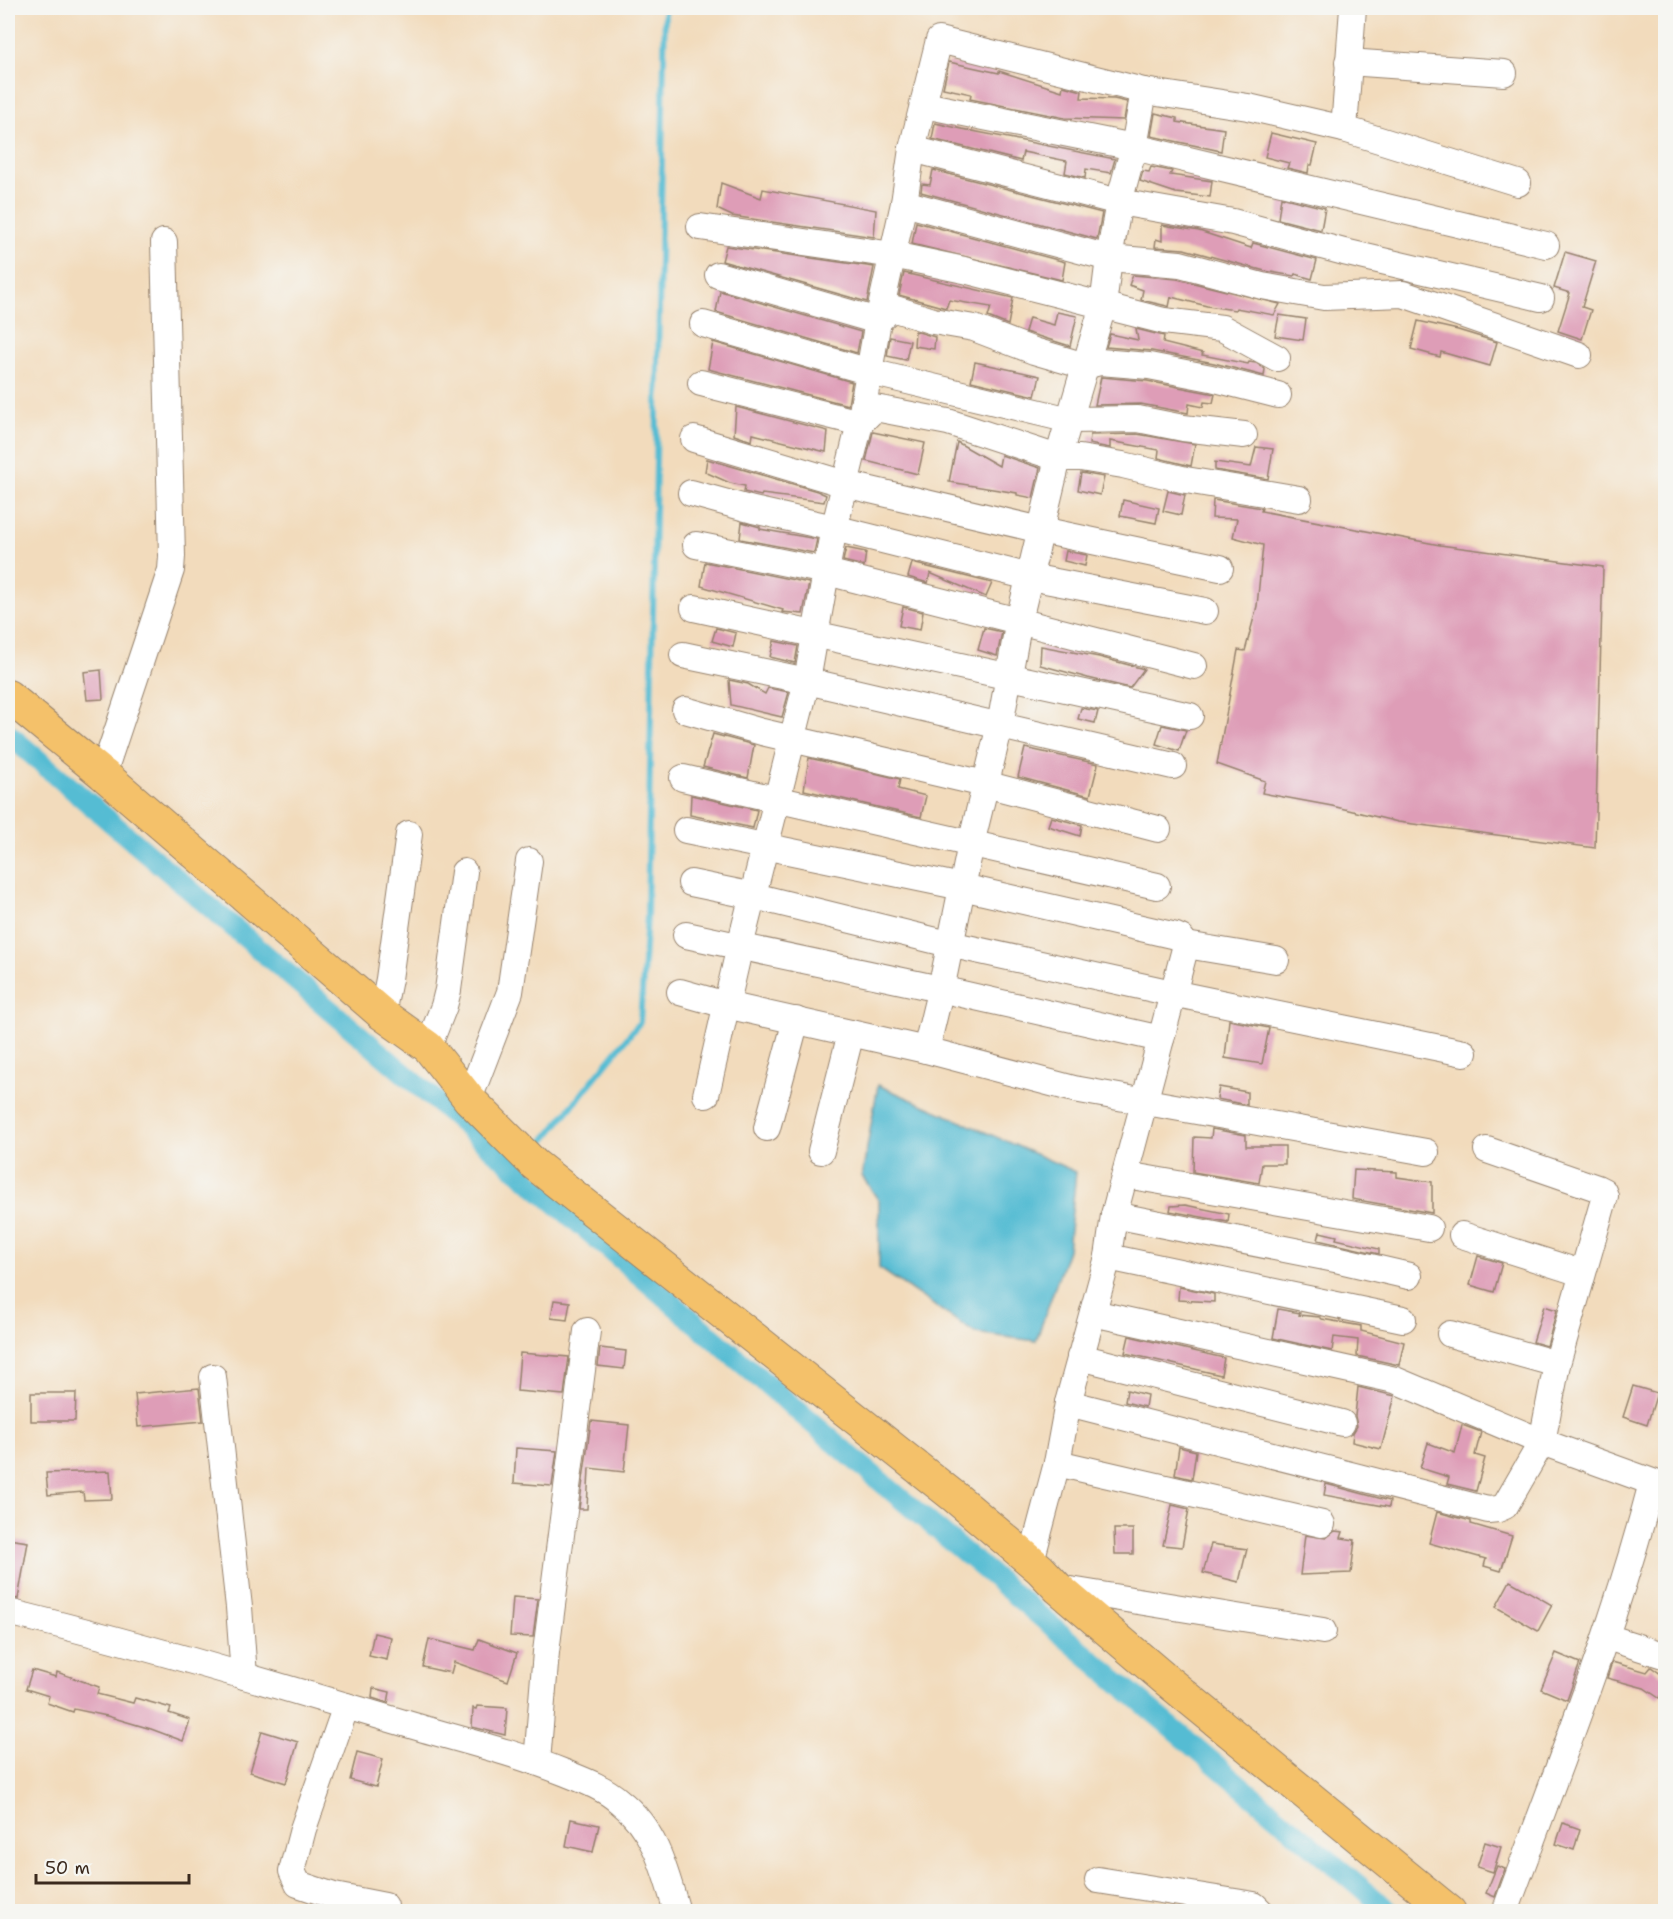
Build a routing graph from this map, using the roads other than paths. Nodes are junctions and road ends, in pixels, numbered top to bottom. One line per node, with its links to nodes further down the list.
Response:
1 (1353, 8): 2 (street)
2 (1348, 62): 3 (street); 6 (street)
3 (1504, 73)
4 (1144, 91): 5 (street); 6 (street); 7 (street)
5 (924, 105): 7 (street); 8 (street)
6 (1344, 129): 9 (street)
7 (1134, 147): 10 (street); 14 (street)
8 (912, 149): 10 (street); 11 (street)
9 (1518, 183)
10 (1119, 202): 16 (street); 18 (street)
11 (904, 203): 15 (street); 16 (street)
12 (700, 227): 15 (street)
13 (164, 242): 56 (street)
14 (1546, 245)
15 (892, 255): 19 (street); 20 (street)
16 (1109, 258): 19 (street); 22 (street)
17 (718, 275): 20 (street)
18 (1541, 298)
19 (1103, 306): 23 (street); 24 (street)
20 (878, 321): 24 (street); 25 (street)
21 (703, 324): 25 (street)
22 (1579, 355)
23 (1277, 358)
24 (1084, 366): 27 (street); 28 (street)
25 (870, 372): 28 (street); 29 (street)
26 (701, 383): 29 (street)
27 (1278, 395)
28 (1070, 420): 30 (street); 32 (street)
29 (860, 423): 32 (street); 33 (street)
30 (1244, 435)
31 (694, 439): 33 (street)
32 (1058, 458): 35 (street); 37 (street)
33 (845, 484): 36 (street); 37 (street)
34 (691, 493): 36 (street)
35 (1299, 499)
36 (834, 528): 40 (street); 41 (street)
37 (1041, 530): 39 (street); 41 (street)
38 (696, 545): 40 (street)
39 (1220, 568)
40 (825, 572): 44 (street); 45 (street)
41 (1030, 577): 43 (street); 44 (street)
42 (694, 608): 45 (street)
43 (1205, 611)
44 (1019, 620): 47 (street); 48 (street)
45 (814, 634): 48 (street); 49 (street)
46 (683, 655): 49 (street)
47 (1194, 666)
48 (1009, 675): 52 (street); 53 (street)
49 (807, 681): 53 (street); 54 (street)
50 (8, 696): 56 (main road)
51 (685, 710): 54 (street)
52 (1190, 716)
53 (1000, 724): 55 (street); 58 (street)
54 (792, 740): 58 (street); 59 (street)
55 (1173, 766)
56 (103, 774): 80 (main road)
57 (683, 778): 59 (street)
58 (985, 784): 60 (street); 63 (street)
59 (778, 799): 63 (street); 64 (street)
60 (1158, 829)
61 (686, 830): 64 (street)
62 (409, 834): 80 (street)
63 (971, 844): 68 (street); 69 (street)
64 (765, 847): 69 (street); 70 (street)
65 (529, 861): 88 (street)
66 (464, 872): 84 (street)
67 (691, 883): 70 (street)
68 (1157, 886)
69 (962, 887): 72 (street); 73 (street)
70 (753, 896): 72 (street); 74 (street)
71 (686, 935): 74 (street)
72 (949, 944): 76 (street); 78 (street)
73 (1186, 945): 75 (street); 78 (street)
74 (740, 946): 76 (street); 79 (street)
75 (1276, 960)
76 (940, 989): 83 (street); 85 (street)
77 (680, 992): 79 (street)
78 (1172, 993): 83 (street); 86 (street)
79 (726, 1005): 81 (street); 87 (street)
80 (382, 1014): 84 (main road)
81 (796, 1020): 82 (street); 90 (street)
82 (851, 1033): 85 (street); 92 (street)
83 (1161, 1040): 89 (street)
84 (428, 1047): 88 (main road)
85 (926, 1050): 89 (street)
86 (1464, 1053)
87 (706, 1095)
88 (470, 1099): 114 (main road)
89 (1145, 1102): 93 (street); 94 (street)
90 (767, 1128)
91 (1486, 1150): 99 (street)
92 (821, 1151)
93 (1426, 1152)
94 (1126, 1175): 95 (street); 96 (street)
95 (1114, 1215): 98 (street); 100 (street)
96 (1429, 1228)
97 (1462, 1235): 99 (street)
98 (1107, 1257): 101 (street); 102 (street)
99 (1581, 1273): 106 (street)
100 (1409, 1276)
101 (1093, 1313): 105 (street); 110 (street)
102 (1403, 1319)
103 (587, 1331): 122 (street)
104 (1450, 1334): 106 (street)
105 (1080, 1357): 108 (street); 109 (street)
106 (1557, 1364): 110 (street)
107 (213, 1377): 120 (street)
108 (1068, 1403): 110 (street); 111 (street)
109 (1342, 1423)
110 (1542, 1442): 112 (street)
111 (1057, 1463): 113 (street); 114 (street)
112 (1659, 1485): 118 (street)
113 (1322, 1524)
114 (1031, 1561): 115 (main road)
115 (1058, 1588): 117 (street); 127 (main road)
116 (8, 1612): 120 (street)
117 (1323, 1631)
118 (1607, 1637): 119 (street); 128 (street)
119 (1665, 1656)
120 (244, 1676): 121 (street)
121 (346, 1706): 122 (street); 124 (street)
122 (537, 1762): 125 (street)
123 (1098, 1880): 126 (street)
124 (385, 1906)
125 (677, 1911)
126 (1260, 1911)
127 (1450, 1911)
128 (1505, 1911)

